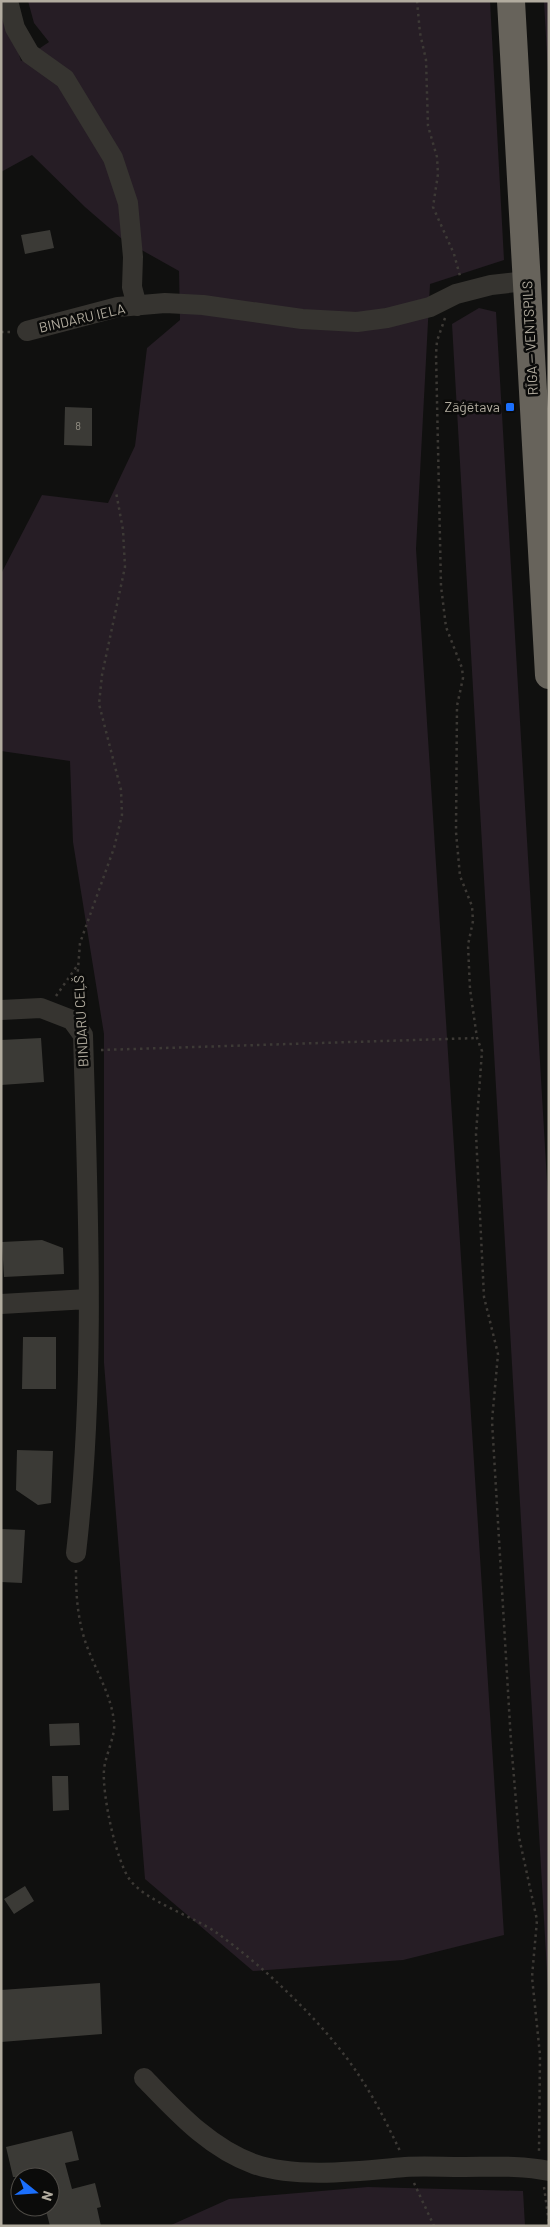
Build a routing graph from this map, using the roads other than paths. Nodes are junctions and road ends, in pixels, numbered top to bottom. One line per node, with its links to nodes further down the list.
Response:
1 (8, 1): 4 (street)
2 (511, 1): 3 (highway, RĪGA — VENTSPILS)
3 (526, 281): 4 (street, BINDARU IELA); 6 (highway, RĪGA — VENTSPILS)
4 (138, 306): 5 (street, BINDARU IELA)
5 (27, 331)
6 (549, 675)
7 (1, 1010): 8 (street, BINDARU CEĻŠ)
8 (88, 1298): 9 (street); 10 (street, BINDARU CEĻŠ)
9 (1, 1304)
10 (76, 1553)
11 (144, 2078): 12 (street)
12 (544, 2170)

